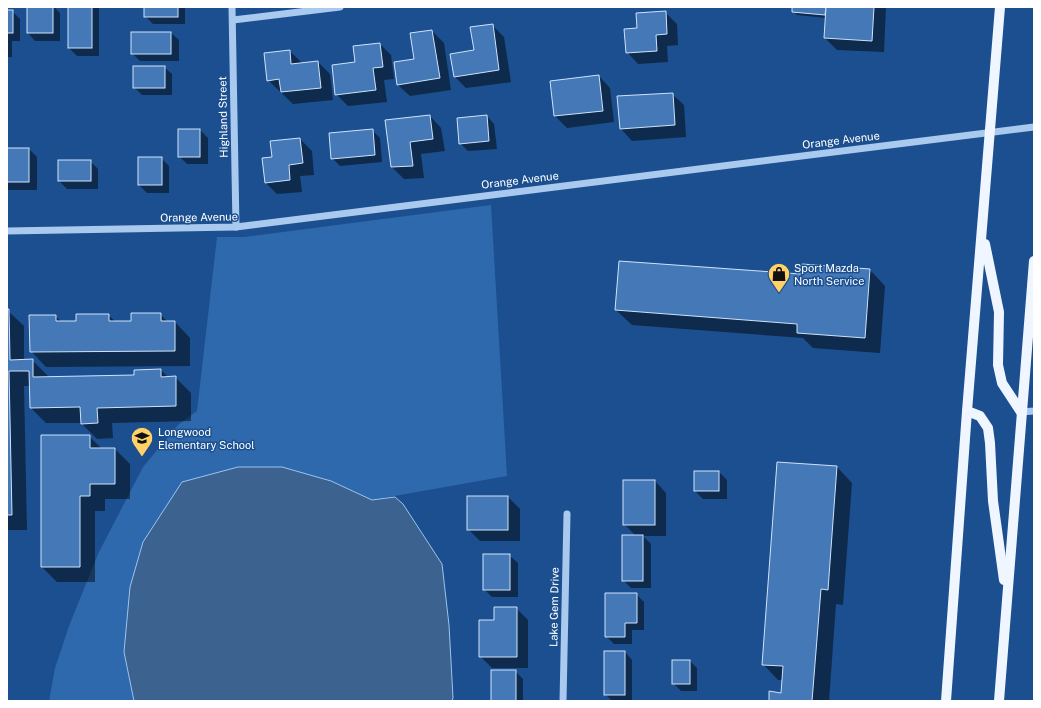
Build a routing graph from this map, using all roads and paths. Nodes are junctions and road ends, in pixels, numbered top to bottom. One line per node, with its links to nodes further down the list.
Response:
1 (232, 7): 4 (street, Highland Street)
2 (340, 7): 4 (street)
3 (1000, 7): 6 (main road)
4 (232, 20): 7 (street, Highland Street)
5 (1034, 127): 6 (street, Orange Avenue)
6 (990, 132): 7 (street, Orange Avenue); 9 (main road)
7 (236, 228): 8 (street, Orange Avenue)
8 (7, 231)
9 (983, 232): 11 (main road); 13 (main road)
10 (1034, 261): 13 (main road)
11 (967, 411): 15 (main road); 17 (main road)
12 (1034, 411): 13 (street)
13 (1021, 412): 15 (main road)
14 (567, 514): 16 (street, Lake Gem Drive)
15 (1007, 598): 18 (main road)
16 (563, 701)
17 (946, 701)
18 (999, 701)

